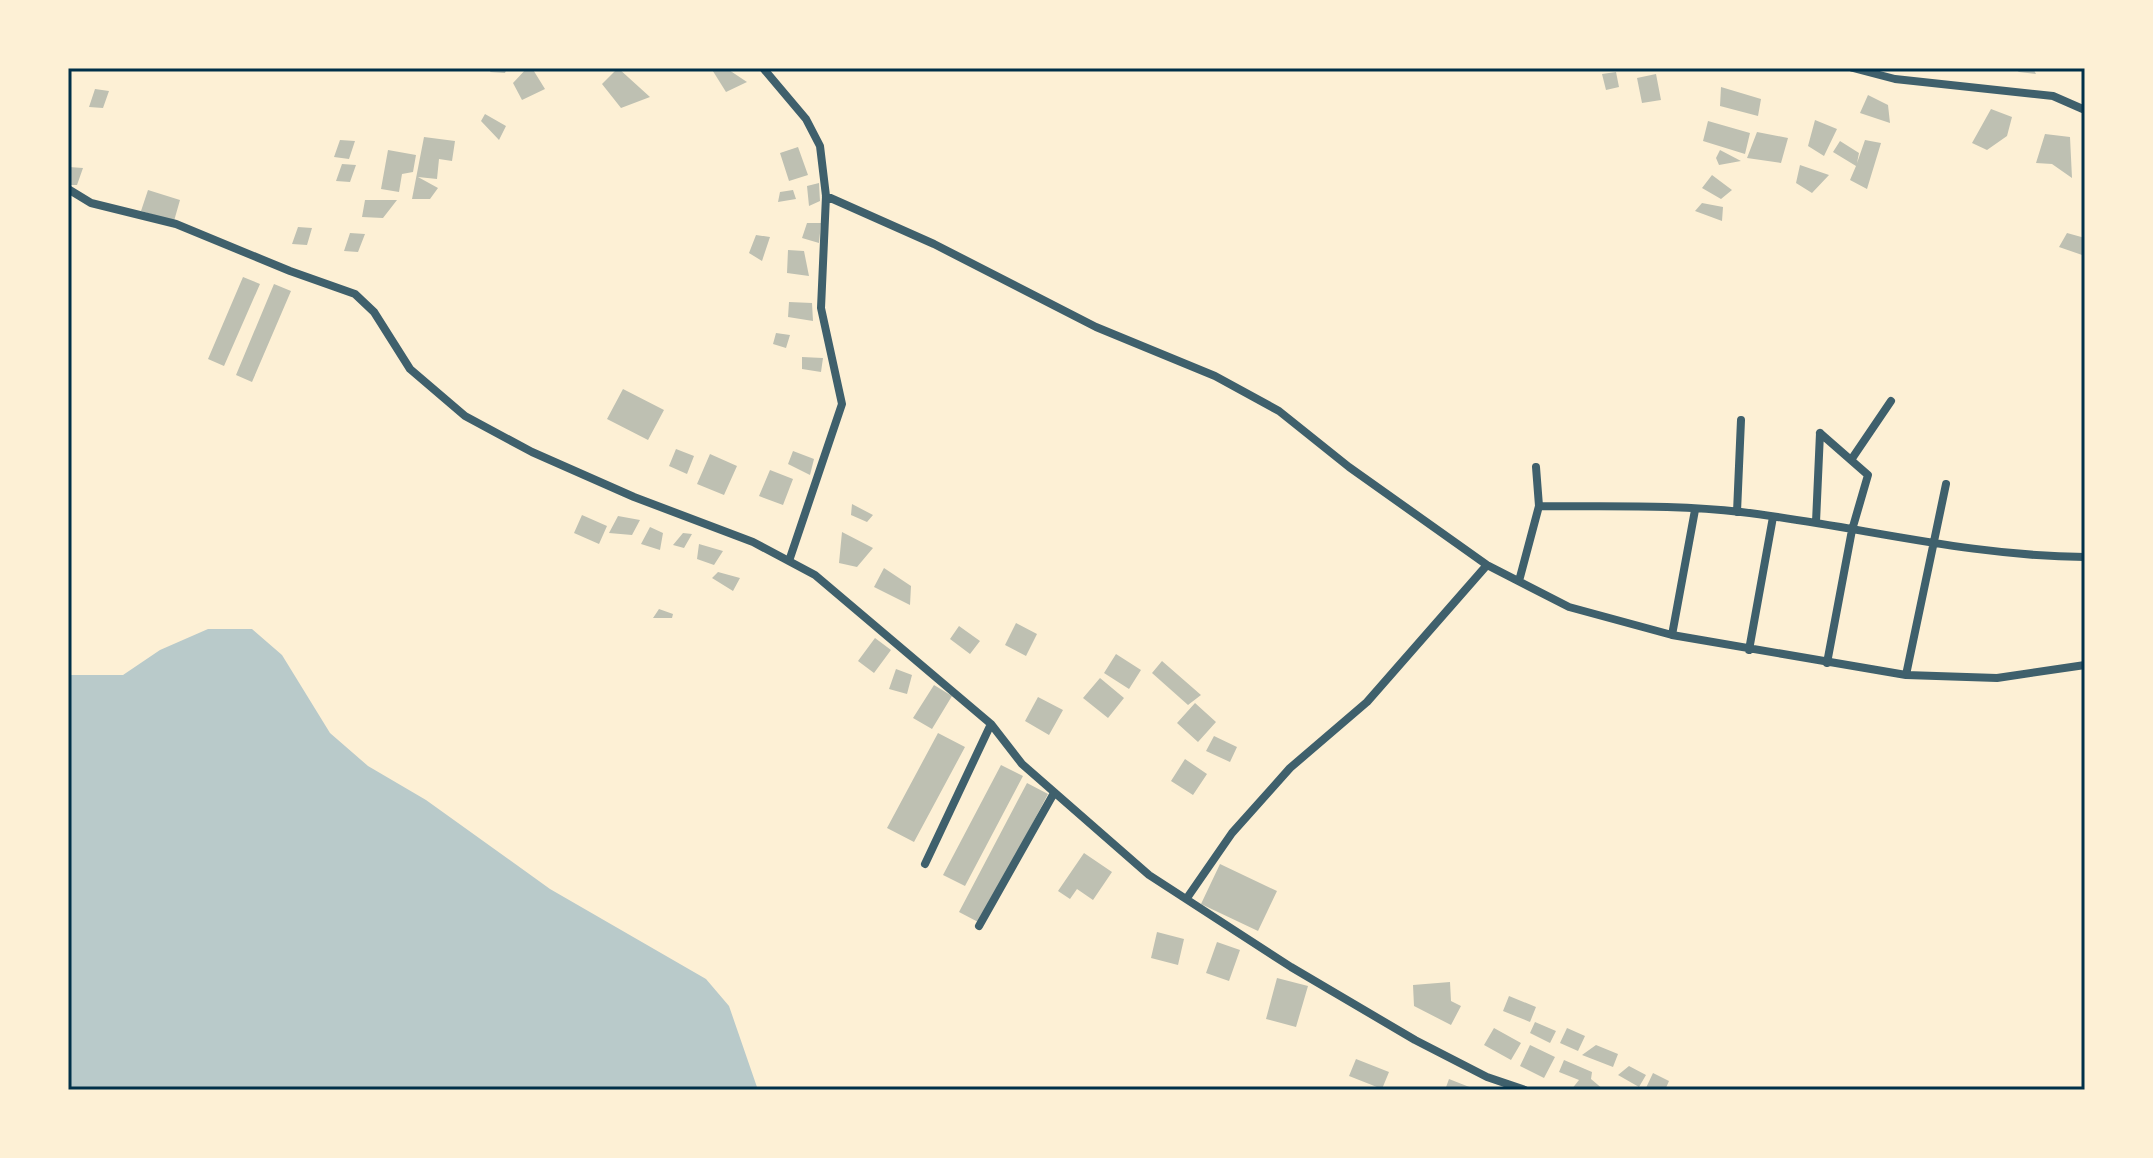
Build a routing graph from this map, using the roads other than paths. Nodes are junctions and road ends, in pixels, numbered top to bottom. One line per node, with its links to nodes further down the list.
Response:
1 (763, 68): 5 (street)
2 (1853, 68): 3 (street)
3 (2085, 110)
4 (68, 189): 19 (street)
5 (826, 196): 19 (street); 20 (street)
6 (1891, 401): 8 (street)
7 (1741, 420): 13 (street)
8 (1851, 460): 15 (street); 16 (street)
9 (1536, 467): 11 (street)
10 (1946, 484): 17 (street)
11 (1539, 506): 12 (street); 21 (street)
12 (1695, 510): 13 (street); 22 (street)
13 (1737, 512): 14 (street)
14 (1773, 517): 15 (street); 23 (street)
15 (1816, 522): 16 (street)
16 (1852, 530): 17 (street); 24 (street)
17 (1932, 546): 18 (street); 26 (street)
18 (2085, 557)
19 (789, 561): 27 (street)
20 (1487, 565): 21 (street); 30 (street)
21 (1519, 581): 22 (street)
22 (1672, 635): 23 (street)
23 (1749, 650): 24 (street)
24 (1827, 663): 26 (street)
25 (2085, 665): 26 (street)
26 (1906, 675)
27 (991, 724): 28 (street); 29 (street)
28 (1054, 793): 30 (street); 31 (street)
29 (925, 864)
30 (1187, 898): 32 (street)
31 (979, 926)
32 (1525, 1090)

